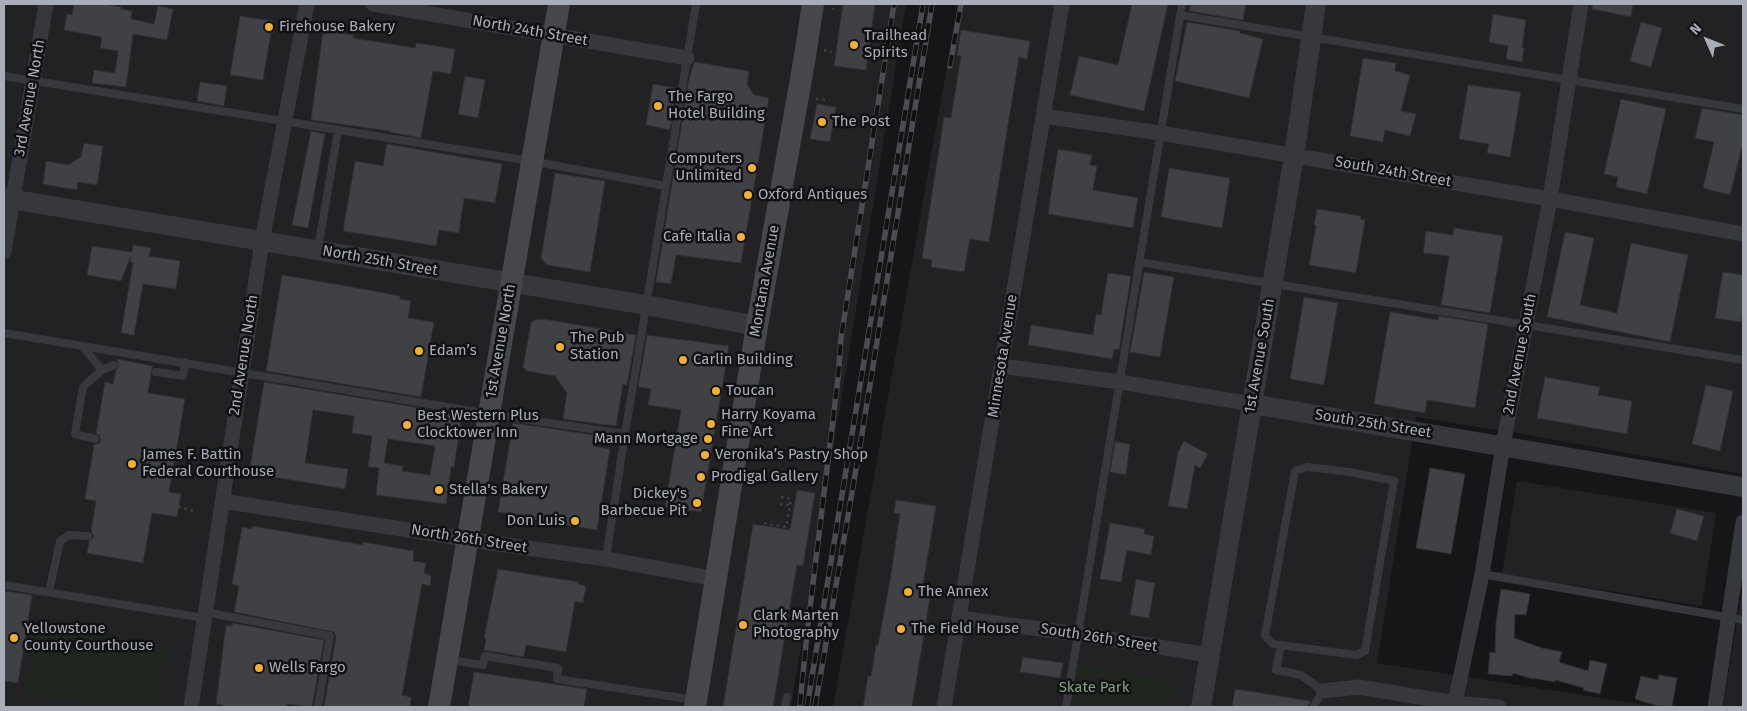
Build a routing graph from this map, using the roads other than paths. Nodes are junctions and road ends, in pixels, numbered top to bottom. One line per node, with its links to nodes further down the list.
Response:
1 (46, 4): 17 (street, 3rd Avenue North)
2 (307, 4): 21 (street, 2nd Avenue North)
3 (373, 4): 11 (street, North 24th Street)
4 (559, 4): 13 (main road, 1st Avenue North)
5 (696, 4): 15 (lane)
6 (1062, 4): 20 (street, Minnesota Avenue)
7 (1182, 4): 12 (lane)
8 (1316, 4): 14 (street, 1st Avenue South)
9 (1581, 4): 18 (street, 2nd Avenue South)
10 (822, 6): 38 (main road, Montana Avenue)
11 (423, 8): 13 (street, North 24th Street)
12 (1180, 15): 14 (lane); 23 (lane)
13 (553, 36): 15 (street, North 24th Street); 25 (main road, 1st Avenue North)
14 (1311, 37): 18 (lane); 24 (street, 1st Avenue South)
15 (687, 58): 26 (lane)
16 (4, 76): 17 (lane)
17 (33, 80): 21 (lane); 28 (street, 3rd Avenue North)
18 (1569, 80): 19 (lane); 27 (street, 2nd Avenue South)
19 (1743, 109)
20 (1043, 116): 23 (street, South 24th Street); 44 (street, Minnesota Avenue)
21 (284, 122): 22 (lane); 30 (street, 2nd Avenue North)
22 (338, 130): 25 (lane); 31 (lane)
23 (1160, 134): 24 (street, South 24th Street); 33 (lane)
24 (1294, 156): 27 (street, South 24th Street); 35 (street, 1st Avenue South)
25 (531, 161): 26 (lane); 34 (main road, 1st Avenue North)
26 (666, 186): 36 (lane)
27 (1550, 198): 29 (street, South 24th Street); 37 (street, 2nd Avenue South)
28 (8, 199): 30 (street, North 25th Street); 32 (street, 3rd Avenue North)
29 (1743, 234)
30 (262, 241): 31 (street, North 25th Street); 47 (street, 2nd Avenue North)
31 (317, 250): 34 (street, North 25th Street)
32 (4, 252)
33 (1139, 262): 35 (lane); 48 (lane)
34 (511, 284): 36 (street, North 25th Street); 50 (main road, 1st Avenue North)
35 (1272, 284): 37 (lane); 49 (street, 1st Avenue South)
36 (646, 305): 38 (street, North 25th Street); 51 (lane)
37 (1526, 325): 41 (lane); 53 (street, 2nd Avenue South)
38 (757, 326): 61 (main road, Montana Avenue)
39 (4, 332): 40 (lane)
40 (82, 346): 42 (lane); 45 (lane)
41 (1743, 360)
42 (185, 362): 46 (lane); 47 (lane)
43 (114, 364): 45 (lane)
44 (1001, 366): 48 (street, South 25th Street); 65 (street, Minnesota Avenue)
45 (102, 370): 52 (lane)
46 (156, 372)
47 (242, 372): 50 (lane); 55 (street, 2nd Avenue North)
48 (1120, 382): 49 (street, South 25th Street); 68 (lane)
49 (1252, 404): 53 (street, South 25th Street); 70 (street, 1st Avenue South)
50 (489, 414): 51 (lane); 58 (main road, 1st Avenue North)
51 (625, 434): 59 (lane)
52 (95, 439)
53 (1503, 445): 54 (street, South 25th Street); 60 (street, 2nd Avenue South)
54 (1743, 487)
55 (222, 501): 58 (street, North 26th Street); 64 (street, 2nd Avenue North)
56 (1743, 522): 66 (street)
57 (88, 536): 63 (lane)
58 (467, 539): 59 (street, North 26th Street); 71 (main road, 1st Avenue North)
59 (606, 559): 61 (street, North 26th Street)
60 (1482, 574): 66 (lane); 75 (street, 2nd Avenue South)
61 (716, 579): 74 (main road, Montana Avenue)
62 (4, 585): 63 (lane)
63 (49, 592): 64 (lane)
64 (205, 615): 76 (street, 2nd Avenue North); 77 (lane)
65 (959, 618): 68 (street, South 26th Street); 80 (street, Minnesota Avenue)
66 (1728, 618): 67 (lane); 85 (street)
67 (1743, 620)
68 (1078, 634): 70 (street, South 26th Street); 81 (lane)
69 (1281, 645): 69 (lane); 72 (lane)
70 (1209, 655): 82 (street, 1st Avenue South)
71 (447, 659): 74 (lane); 78 (main road, 1st Avenue North)
72 (1323, 691): 75 (street); 83 (lane)
73 (787, 697): 79 (lane)
74 (696, 704)
75 (1447, 704): 84 (street)
76 (191, 707)
77 (318, 707)
78 (439, 707)
79 (785, 707)
80 (944, 707)
81 (1066, 707)
82 (1201, 707)
83 (1314, 707)
84 (1499, 707)
85 (1715, 707)

